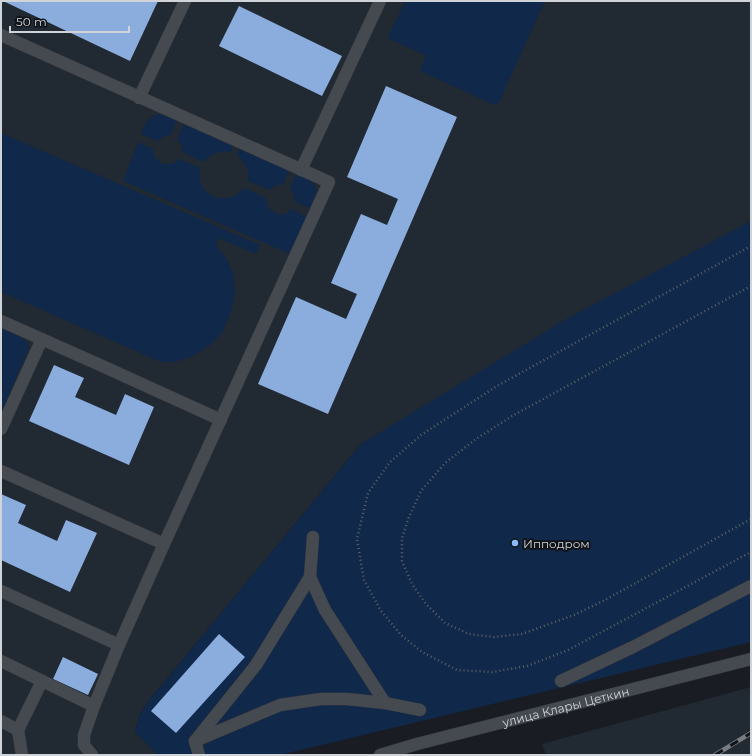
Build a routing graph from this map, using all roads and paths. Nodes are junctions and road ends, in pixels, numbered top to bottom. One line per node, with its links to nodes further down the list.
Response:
1 (185, 1): 4 (street)
2 (380, 1): 5 (street)
3 (1, 35): 4 (street)
4 (139, 98): 5 (street)
5 (301, 170): 10 (street)
6 (751, 246): 16 (path)
7 (751, 286): 13 (path)
8 (1, 321): 9 (street)
9 (42, 339): 10 (street); 11 (street)
10 (221, 420): 15 (street)
11 (1, 429)
12 (1, 471): 15 (street)
13 (751, 519)
14 (314, 537): 17 (street)
15 (164, 544): 20 (street)
16 (751, 552)
17 (310, 577): 25 (street); 30 (street)
18 (751, 586): 24 (street)
19 (1, 592): 20 (street)
20 (120, 645): 26 (street)
21 (751, 659): 34 (street, улица Клары Цеткин)
22 (1, 661): 23 (street)
23 (42, 681): 26 (street); 29 (street)
24 (561, 681)
25 (385, 703): 27 (street); 30 (street)
26 (94, 706): 32 (street)
27 (420, 710)
28 (1, 721): 29 (street)
29 (18, 730): 31 (street)
30 (195, 741): 33 (street)
31 (22, 755)
32 (92, 755)
33 (199, 755)
34 (380, 755)

